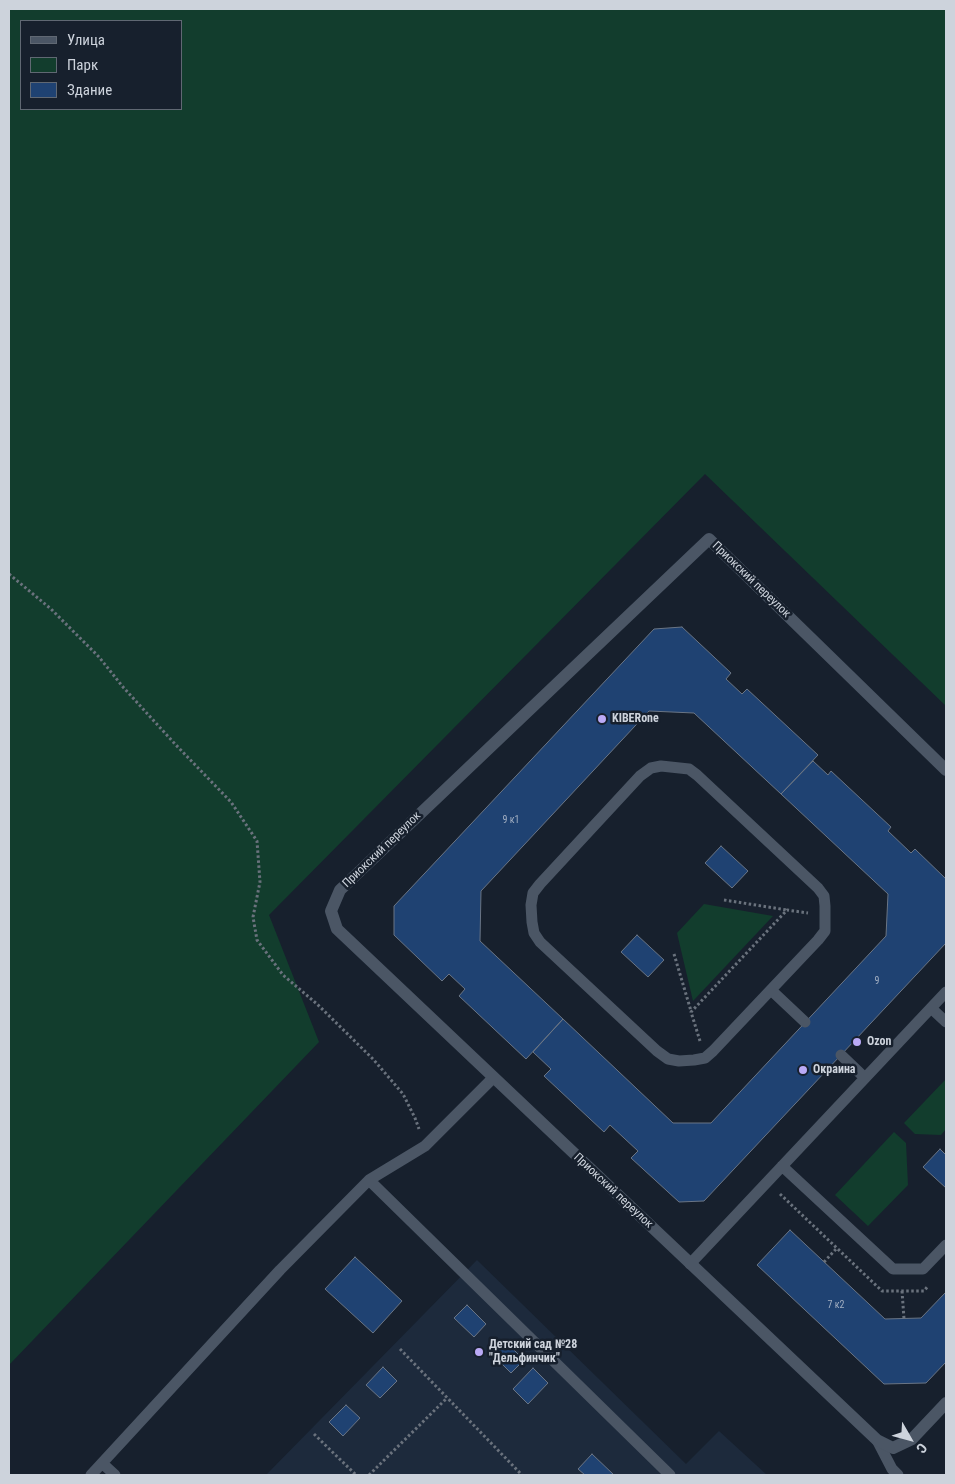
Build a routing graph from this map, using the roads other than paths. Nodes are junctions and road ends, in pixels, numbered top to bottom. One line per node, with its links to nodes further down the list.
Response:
1 (946, 770): 8 (street, Приокский переулок)
2 (771, 990): 2 (lane); 5 (lane)
3 (946, 992): 4 (lane)
4 (931, 1008): 6 (lane); 9 (lane)
5 (806, 1022)
6 (946, 1022)
7 (841, 1055): 9 (lane)
8 (493, 1078): 11 (lane); 13 (street, Приокский переулок)
9 (865, 1078): 10 (lane)
10 (782, 1166): 12 (lane); 13 (lane)
11 (369, 1180): 16 (lane); 19 (lane)
12 (946, 1245)
13 (690, 1264): 15 (street, Приокский переулок)
14 (946, 1403): 15 (street)
15 (877, 1440): 20 (lane)
16 (102, 1463): 17 (lane); 18 (lane)
17 (91, 1475)
18 (115, 1475)
19 (670, 1475)
20 (898, 1475)

